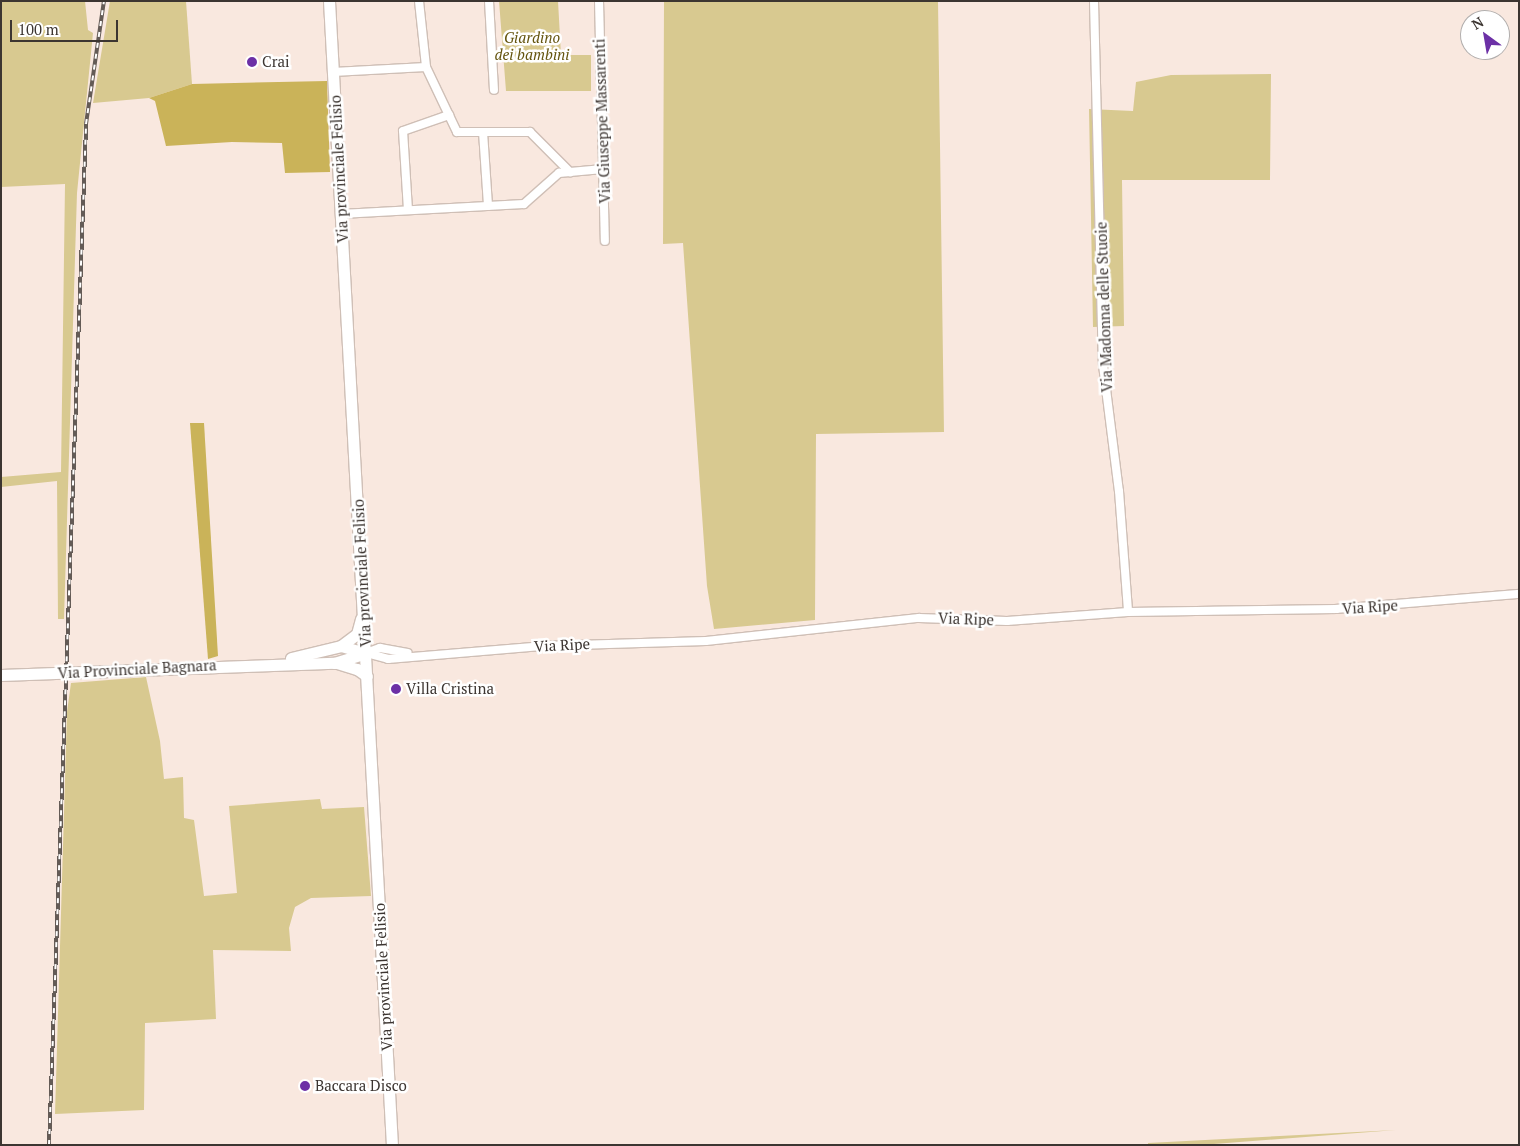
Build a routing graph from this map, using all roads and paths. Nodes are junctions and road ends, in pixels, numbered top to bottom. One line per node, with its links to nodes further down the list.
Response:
1 (329, 1): 7 (main road, Via provinciale Felisio)
2 (419, 1): 6 (street)
3 (489, 1): 8 (street)
4 (599, 1): 11 (street, Via Giuseppe Massarenti)
5 (1094, 1): 19 (street, Via Madonna delle Stuoie)
6 (426, 67): 7 (street); 9 (street)
7 (334, 72): 15 (main road, Via provinciale Felisio)
8 (494, 90)
9 (449, 115): 10 (street); 14 (street)
10 (483, 132): 12 (street); 13 (street)
11 (603, 169): 12 (street); 16 (street, Via Giuseppe Massarenti)
12 (570, 172): 13 (street)
13 (488, 206): 14 (street)
14 (408, 210): 15 (street)
15 (341, 214): 18 (main road, Via provinciale Felisio)
16 (605, 241)
17 (1519, 594): 19 (street, Via Ripe)
18 (363, 595): 20 (main road); 21 (main road, Via provinciale Felisio)
19 (1128, 612): 21 (street, Via Ripe)
20 (341, 646): 21 (main road, Via Provinciale Bagnara); 22 (main road, Via Provinciale Bagnara)
21 (366, 653): 23 (main road, Via Provinciale Bagnara); 25 (main road, Via provinciale Felisio)
22 (273, 662): 23 (main road, Via Provinciale Bagnara); 24 (main road, Via Provinciale Bagnara)
23 (334, 663): 25 (main road, Via Provinciale Bagnara)
24 (1, 675)
25 (367, 676): 26 (main road, Via provinciale Felisio)
26 (392, 1145)

